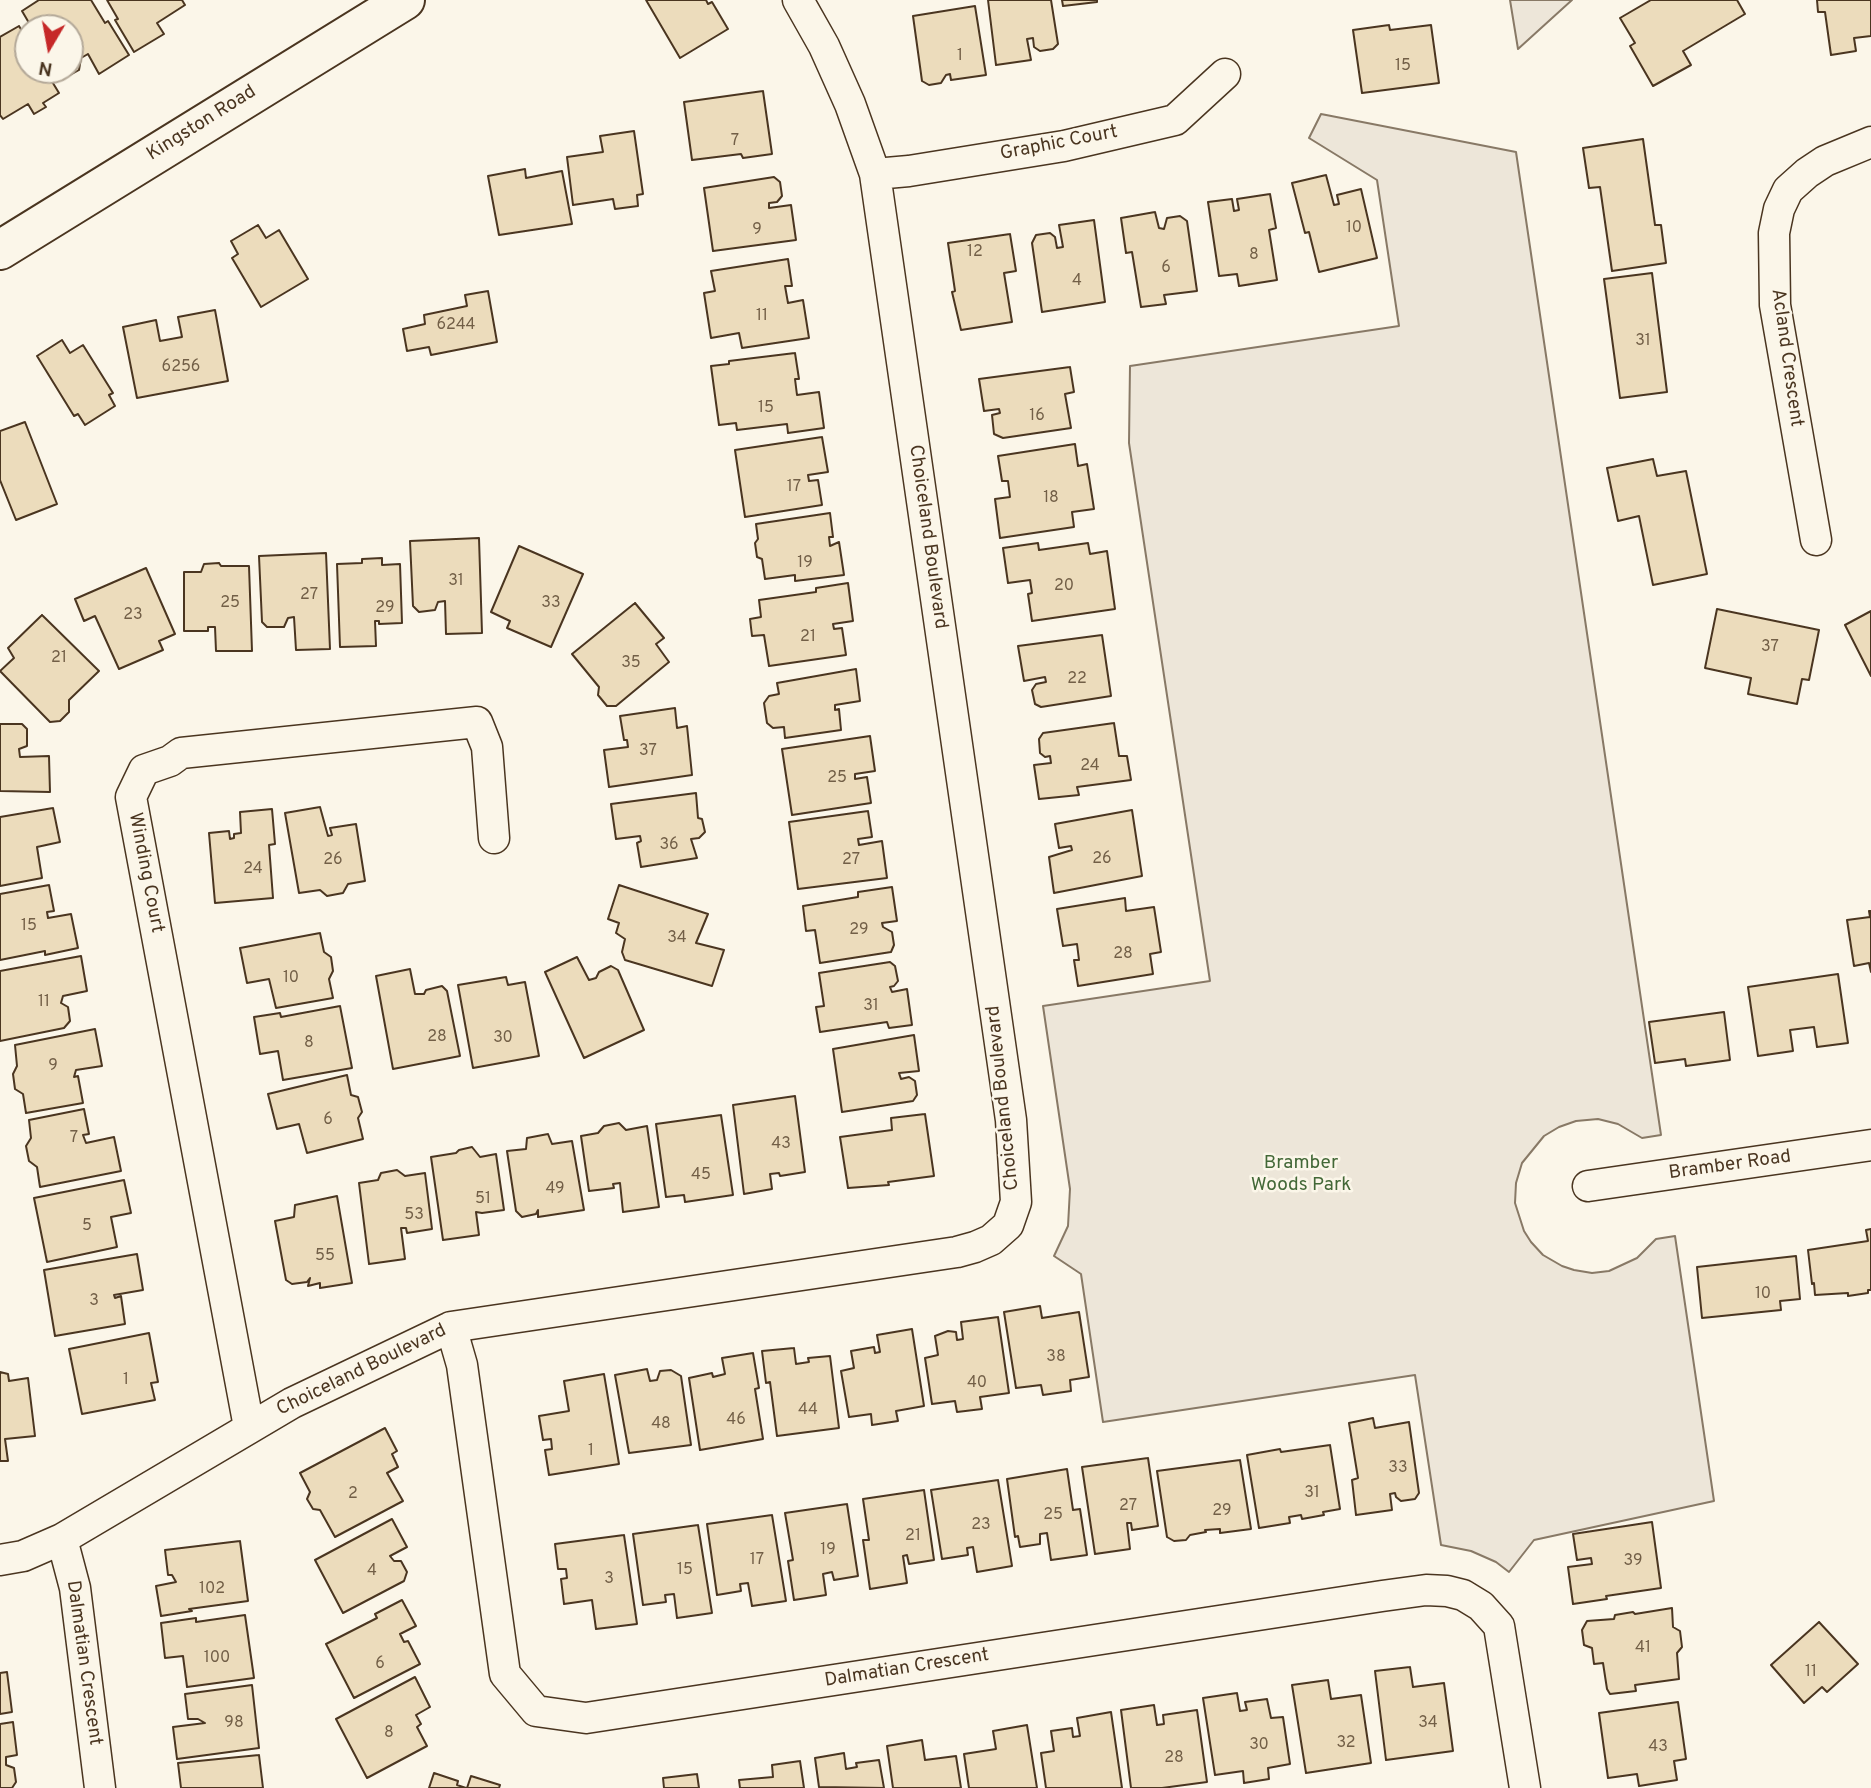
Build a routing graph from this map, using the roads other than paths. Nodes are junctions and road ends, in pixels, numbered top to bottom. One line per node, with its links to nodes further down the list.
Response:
1 (405, 0): 6 (street, Kingston Road)
2 (797, 0): 5 (street, Choiceland Boulevard)
3 (1226, 74): 5 (street, Graphic Court)
4 (1871, 142): 7 (street, Acland Crescent)
5 (874, 174): 11 (street, Choiceland Boulevard)
6 (0, 250)
7 (1816, 540)
8 (494, 838): 12 (street, Winding Court)
9 (1871, 1146): 10 (street, Bramber Road)
10 (1588, 1186)
11 (451, 1327): 12 (street, Choiceland Boulevard); 16 (street, Dalmatian Crescent)
12 (248, 1427): 13 (street, Choiceland Boulevard)
13 (62, 1539): 14 (street, Choiceland Boulevard); 15 (street, Dalmatian Crescent)
14 (0, 1560)
15 (100, 1788)
16 (1525, 1788)

